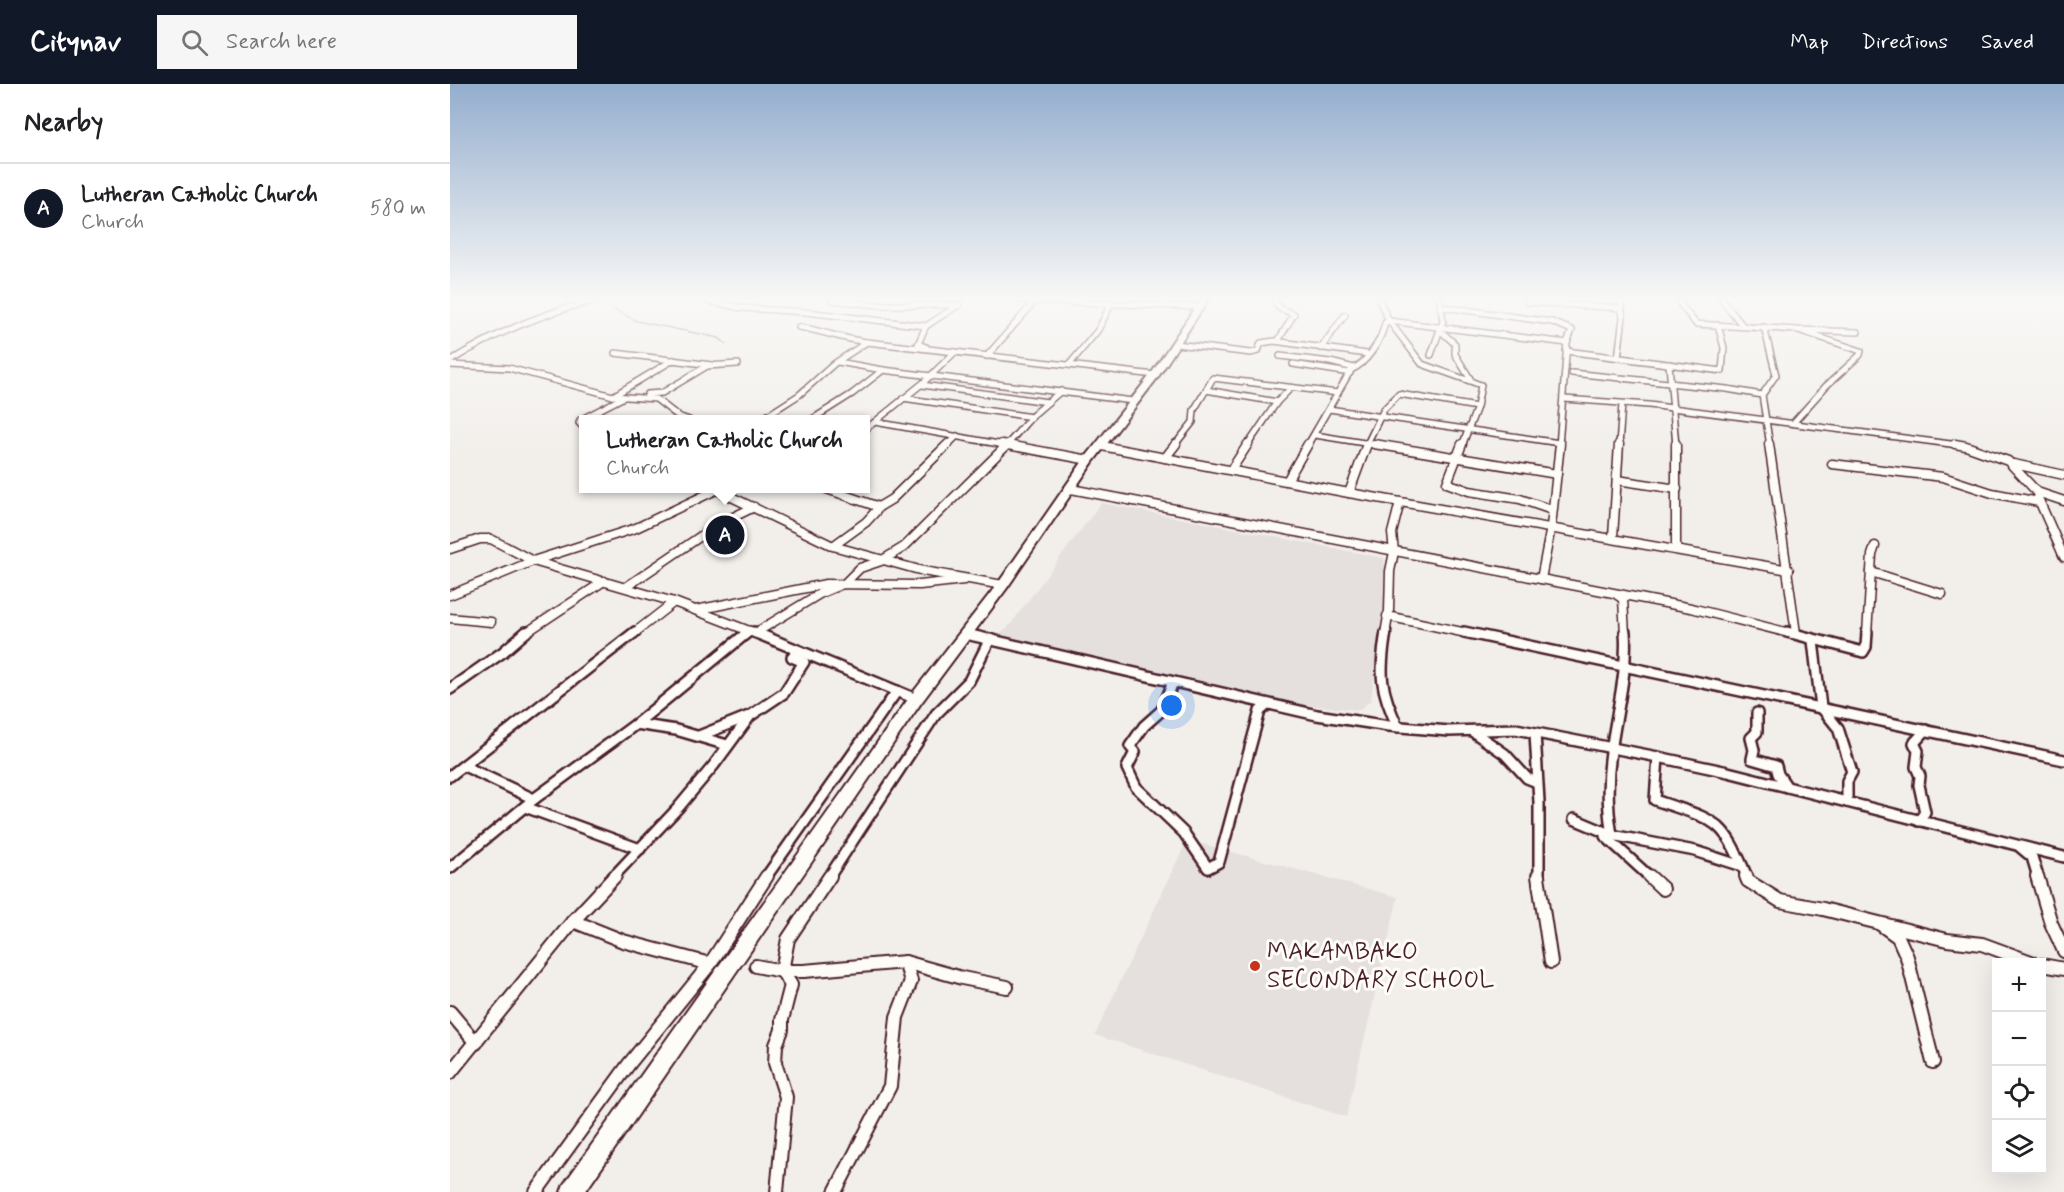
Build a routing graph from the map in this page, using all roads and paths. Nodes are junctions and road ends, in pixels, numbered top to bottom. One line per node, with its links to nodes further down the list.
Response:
1 (470, 352): 26 (street)
2 (853, 352): 25 (street)
3 (951, 352): 4 (street)
4 (955, 352): 21 (street); 35 (street)
5 (991, 352): 21 (street)
6 (1080, 352): 31 (street)
7 (1171, 352): 36 (highway)
8 (1349, 352): 19 (street)
9 (1413, 352): 37 (street)
10 (1432, 352): 20 (street)
11 (1455, 352): 37 (street)
12 (1567, 352): 48 (street)
13 (1589, 352): 23 (street)
14 (1619, 352): 23 (street)
15 (1725, 352): 29 (street)
16 (1772, 352): 44 (street)
17 (1857, 352): 64 (street)
18 (615, 353): 24 (street)
19 (1367, 354): 33 (street)
20 (1431, 355)
21 (987, 356): 31 (street)
22 (1280, 356): 33 (street)
23 (1618, 358): 29 (street)
24 (673, 360): 30 (street); 45 (street)
25 (838, 362): 32 (street); 58 (street)
26 (450, 363): 45 (street)
27 (738, 364): 30 (street)
28 (1293, 364): 33 (street)
29 (1669, 364): 38 (street)
30 (712, 365): 46 (street)
31 (1069, 365): 36 (street)
32 (883, 370): 35 (street); 59 (street)
33 (1352, 371): 43 (street)
34 (1572, 373): 38 (street)
35 (936, 375): 39 (street); 42 (street)
36 (1155, 375): 49 (highway)
37 (1473, 382): 53 (street)
38 (1671, 383): 44 (street); 55 (street)
39 (922, 385): 47 (street); 50 (street)
40 (1291, 388): 41 (street); 43 (street); 51 (street)
41 (1206, 390): 51 (street); 73 (street)
42 (1061, 391): 49 (street); 50 (street)
43 (1338, 393): 54 (street)
44 (1762, 395): 62 (street)
45 (613, 396): 46 (street)
46 (628, 396): 56 (street); 57 (street)
47 (903, 398): 60 (street); 63 (street)
48 (1564, 399): 52 (street); 69 (street)
49 (1133, 401): 72 (highway)
50 (1048, 402): 60 (street)
51 (1277, 402): 78 (street)
52 (1622, 404): 55 (street); 81 (street)
53 (1477, 407): 61 (street); 66 (street)
54 (1329, 409): 61 (street); 67 (street)
55 (1674, 409): 62 (street); 84 (street)
56 (590, 415)
57 (677, 415)
58 (768, 415)
59 (820, 415)
60 (1032, 417): 70 (street)
61 (1379, 417): 66 (street); 71 (street)
62 (1765, 419): 64 (street); 106 (street)
63 (875, 422): 65 (street); 68 (street)
64 (1794, 422): 76 (street)
65 (870, 426)
66 (1467, 429): 69 (street); 74 (street)
67 (1314, 435): 71 (street); 82 (street)
68 (957, 436): 70 (street); 94 (street)
69 (1560, 443): 79 (street)
70 (1008, 444): 75 (street); 105 (street)
71 (1368, 444): 74 (street); 89 (street)
72 (1102, 446): 73 (street); 75 (highway)
73 (1166, 458): 78 (street)
74 (1456, 458): 79 (street); 95 (street)
75 (1089, 460): 83 (highway)
76 (2008, 461): 80 (street); 85 (street)
77 (1832, 464): 92 (street)
78 (1231, 470): 82 (street)
79 (1557, 474): 95 (street)
80 (2064, 475)
81 (1617, 480): 84 (street); 97 (street)
82 (1287, 481): 89 (street)
83 (1071, 489): 102 (street); 112 (highway)
84 (1677, 489): 101 (street)
85 (2037, 492): 90 (street); 92 (street)
86 (707, 493): 104 (street)
87 (724, 493): 93 (street)
88 (835, 493): 94 (street)
89 (1349, 493): 91 (street)
90 (2064, 501)
91 (1400, 502): 96 (street); 102 (street)
92 (2039, 502): 103 (street)
93 (754, 507): 98 (street); 113 (street)
94 (877, 508): 98 (street)
95 (1552, 510): 96 (street)
96 (1551, 527): 97 (street); 109 (street)
97 (1613, 537): 101 (street)
98 (833, 546): 105 (street)
99 (1875, 546): 107 (street)
100 (450, 549): 104 (street)
101 (1676, 549): 106 (street)
102 (1394, 552): 109 (street); 119 (street)
103 (2064, 557)
104 (533, 561): 110 (street); 116 (street)
105 (881, 561): 108 (street); 111 (street)
106 (1789, 570): 123 (street)
107 (1872, 572): 115 (street); 126 (street)
108 (968, 579): 111 (street); 112 (street)
109 (1541, 579): 114 (street)
110 (604, 581): 113 (street); 130 (street)
111 (845, 583): 118 (street); 122 (street)
112 (1003, 585): 124 (highway)
113 (626, 587): 117 (street)
114 (1614, 593): 123 (street); 128 (street)
115 (1942, 594)
116 (450, 595)
117 (674, 602): 118 (street); 147 (street)
118 (695, 610): 122 (street)
119 (1388, 616): 128 (street); 138 (street)
120 (450, 618): 121 (street)
121 (491, 622)
122 (755, 630): 127 (street); 137 (street)
123 (1796, 633): 126 (street)
124 (966, 634): 125 (street); 132 (highway)
125 (990, 639): 129 (street); 174 (street)
126 (1813, 641): 134 (street)
127 (799, 651): 131 (street); 136 (street)
128 (1626, 666): 134 (street); 144 (street)
129 (1173, 682): 133 (street); 133 (street)
130 (450, 689)
131 (897, 691): 132 (street); 170 (street)
132 (916, 699): 181 (highway)
133 (1268, 704): 138 (street)
134 (1821, 706): 139 (street); 152 (street)
135 (1757, 713): 150 (street)
136 (750, 716): 142 (street); 143 (street)
137 (636, 724): 142 (street); 151 (street)
138 (1398, 727): 140 (street)
139 (1926, 730): 146 (street); 155 (street)
140 (1472, 731): 141 (street); 149 (street)
141 (1535, 733): 144 (street); 149 (street)
142 (699, 736): 143 (street)
143 (727, 745): 159 (street)
144 (1611, 748): 145 (street); 157 (street)
145 (1658, 758): 150 (street); 161 (street)
146 (2064, 760)
147 (464, 766): 148 (street); 151 (street)
148 (450, 776)
149 (1537, 782): 169 (street)
150 (1788, 788): 152 (street)
151 (534, 799): 153 (street)
152 (1847, 802): 155 (street)
153 (525, 807): 159 (street); 162 (street)
154 (1574, 819): 156 (street)
155 (1919, 820): 158 (street)
156 (1597, 830): 157 (street); 163 (street)
157 (1612, 835): 161 (street)
158 (2017, 845): 160 (street); 166 (street)
159 (640, 849): 164 (street)
160 (2064, 857)
161 (1742, 866): 165 (street)
162 (450, 868)
163 (1663, 889)
164 (573, 921): 170 (street); 177 (street)
165 (1877, 922): 167 (street); 178 (street)
166 (2064, 951)
167 (2018, 958)
168 (905, 962): 174 (street); 175 (street); 183 (street)
169 (1551, 962)
170 (710, 964): 180 (street)
171 (756, 966): 174 (street)
172 (2046, 966): 173 (street)
173 (2064, 969)
174 (782, 971): 182 (street)
175 (1007, 987)
176 (450, 1012): 177 (street)
177 (476, 1043): 179 (street)
178 (1934, 1062)
179 (450, 1073)
180 (536, 1192)
181 (572, 1192)
182 (777, 1192)
183 (835, 1192)

